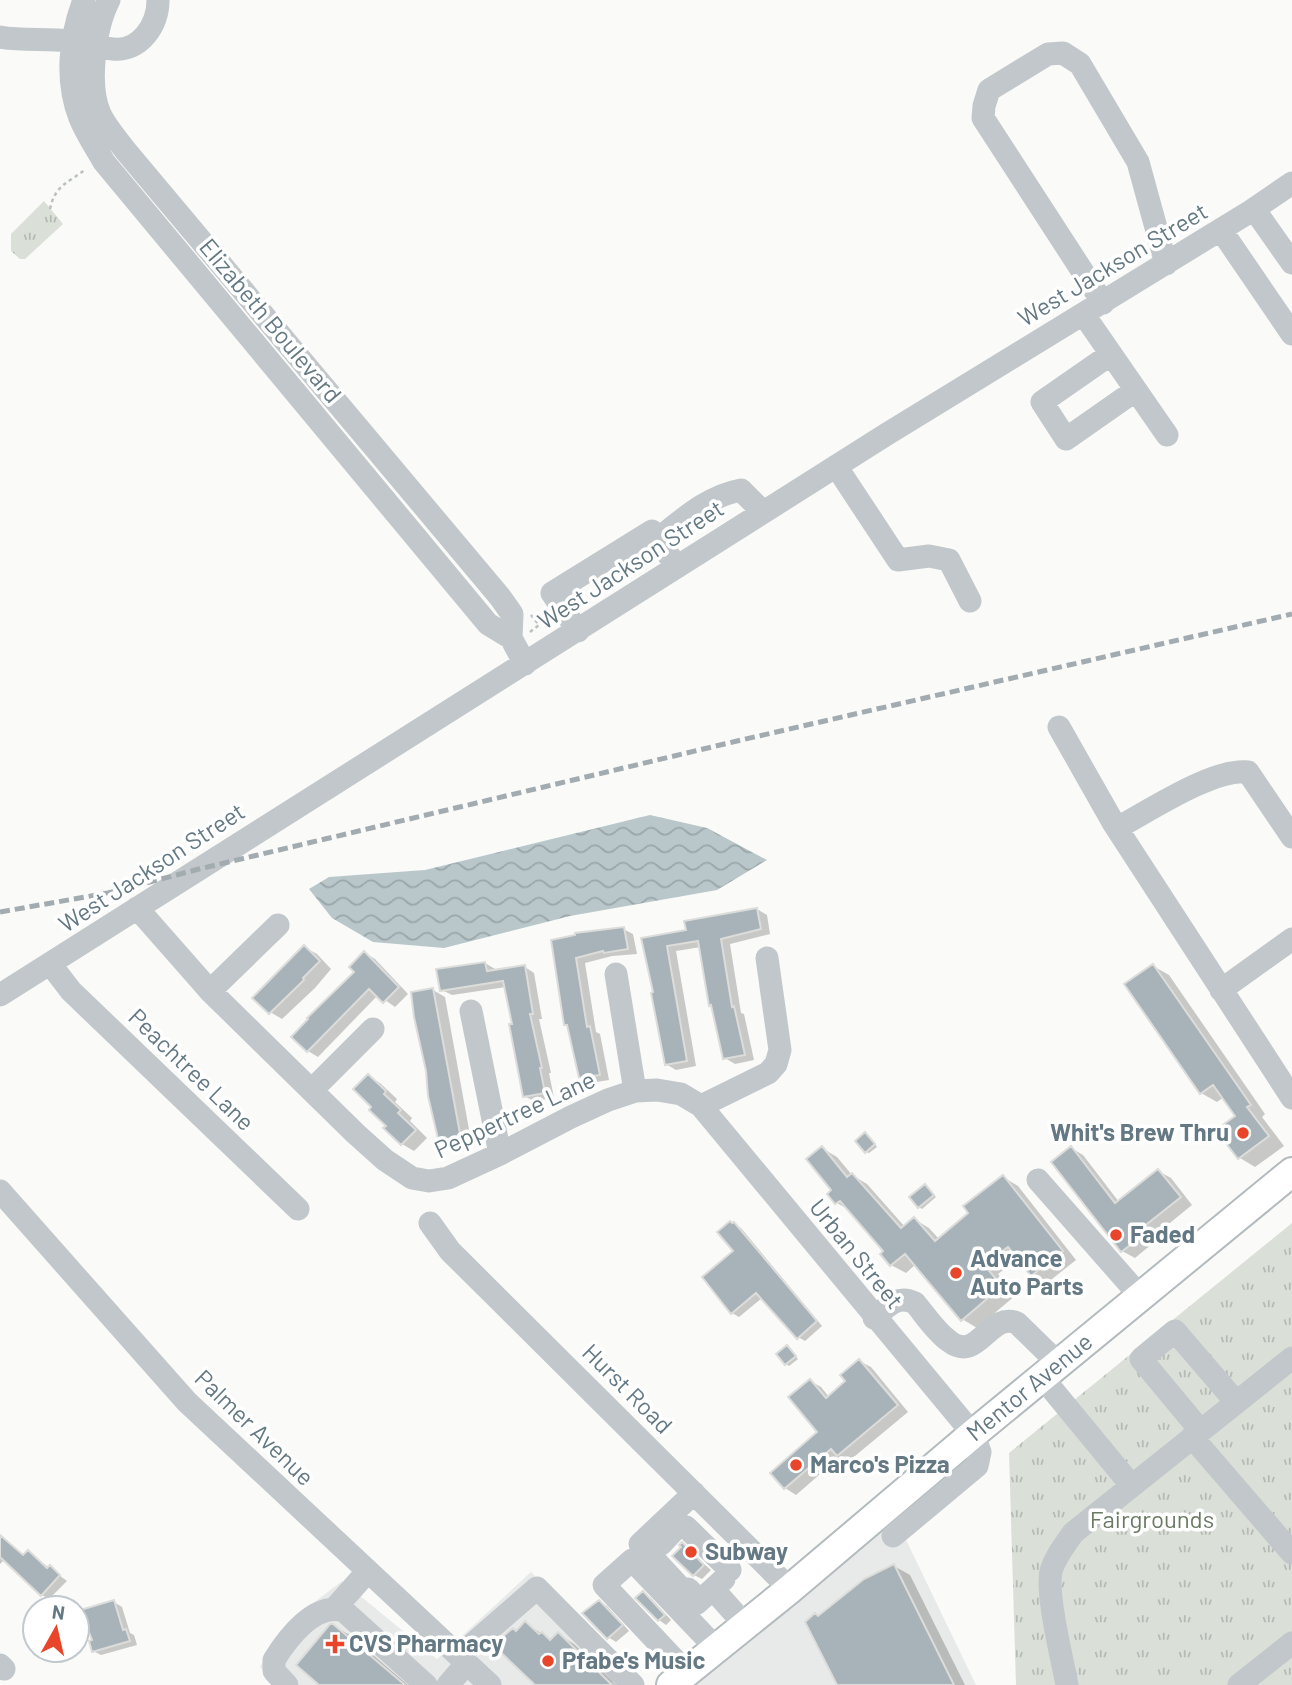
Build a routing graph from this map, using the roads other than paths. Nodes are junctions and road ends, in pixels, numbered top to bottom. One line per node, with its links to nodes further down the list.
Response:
1 (84, 0): 5 (street, Elizabeth Boulevard)
2 (109, 0): 6 (street, Elizabeth Boulevard)
3 (158, 0): 6 (street)
4 (0, 37): 5 (street)
5 (72, 41): 6 (street); 23 (street, Elizabeth Boulevard)
6 (95, 46): 23 (street, Elizabeth Boulevard)
7 (1292, 183): 8 (street, West Jackson Street)
8 (1254, 209): 9 (street, West Jackson Street); 10 (street)
9 (1220, 230): 11 (street, West Jackson Street); 13 (street)
10 (1292, 263)
11 (1166, 264): 12 (street, West Jackson Street); 12 (street)
12 (1093, 309): 14 (street); 17 (street, West Jackson Street)
13 (1292, 334)
14 (1111, 354): 15 (street); 15 (street)
15 (1136, 390): 16 (street)
16 (1167, 435)
17 (836, 466): 18 (street, West Jackson Street); 21 (street)
18 (763, 512): 19 (street); 20 (street, West Jackson Street)
19 (658, 539): 20 (street); 22 (street)
20 (677, 567): 22 (street, West Jackson Street)
21 (970, 601)
22 (578, 631): 24 (street, West Jackson Street)
23 (511, 638): 24 (street, Elizabeth Boulevard)
24 (525, 664): 28 (street, West Jackson Street)
25 (1059, 727): 26 (street)
26 (1117, 828): 27 (street); 34 (street)
27 (1292, 837)
28 (137, 908): 32 (street, West Jackson Street); 35 (street, Peppertree Lane)
29 (278, 925): 35 (street)
30 (1290, 946): 34 (street)
31 (767, 958): 42 (street)
32 (51, 965): 36 (street, West Jackson Street); 47 (street, Peachtree Lane)
33 (616, 974): 40 (street)
34 (1221, 990): 41 (street)
35 (210, 991): 39 (street, Peppertree Lane)
36 (0, 995)
37 (471, 1011): 43 (street)
38 (373, 1029): 39 (street)
39 (312, 1090): 43 (street, Peppertree Lane)
40 (635, 1091): 42 (street, Peppertree Lane); 43 (street, Peppertree Lane)
41 (1292, 1098)
42 (701, 1106): 50 (street, Urban Street)
43 (500, 1154)
44 (1292, 1172): 49 (main road, Mentor Avenue)
45 (1038, 1180): 49 (street)
46 (0, 1191): 62 (street, Palmer Avenue)
47 (298, 1209)
48 (430, 1223): 58 (street, Hurst Road)
49 (1140, 1296): 52 (main road, Mentor Avenue)
50 (874, 1318): 52 (street); 54 (street, Urban Street)
51 (1292, 1358): 53 (street)
52 (1050, 1370): 54 (main road, Mentor Avenue); 56 (street)
53 (1236, 1402): 55 (street); 55 (street)
54 (973, 1434): 57 (main road, Mentor Avenue)
55 (1196, 1434): 56 (street); 60 (street)
56 (1131, 1485): 75 (street)
57 (917, 1498): 59 (street); 63 (main road, Mentor Avenue)
58 (686, 1501): 61 (street); 63 (street, Hurst Road); 64 (street)
59 (893, 1536)
60 (1292, 1553)
61 (730, 1570): 64 (street); 64 (street)
62 (368, 1571): 65 (street); 68 (street, Palmer Avenue)
63 (790, 1589): 66 (main road, Mentor Avenue)
64 (704, 1596): 66 (street)
65 (335, 1608): 70 (street); 71 (street)
66 (729, 1637): 69 (main road, Mentor Avenue); 69 (street)
67 (1292, 1643): 76 (street)
68 (463, 1660): 72 (street); 73 (street, Palmer Avenue); 74 (street)
69 (678, 1679)
70 (287, 1685)
71 (426, 1685)
72 (448, 1685)
73 (490, 1685)
74 (633, 1685)
75 (1067, 1685)
76 (1239, 1685)

